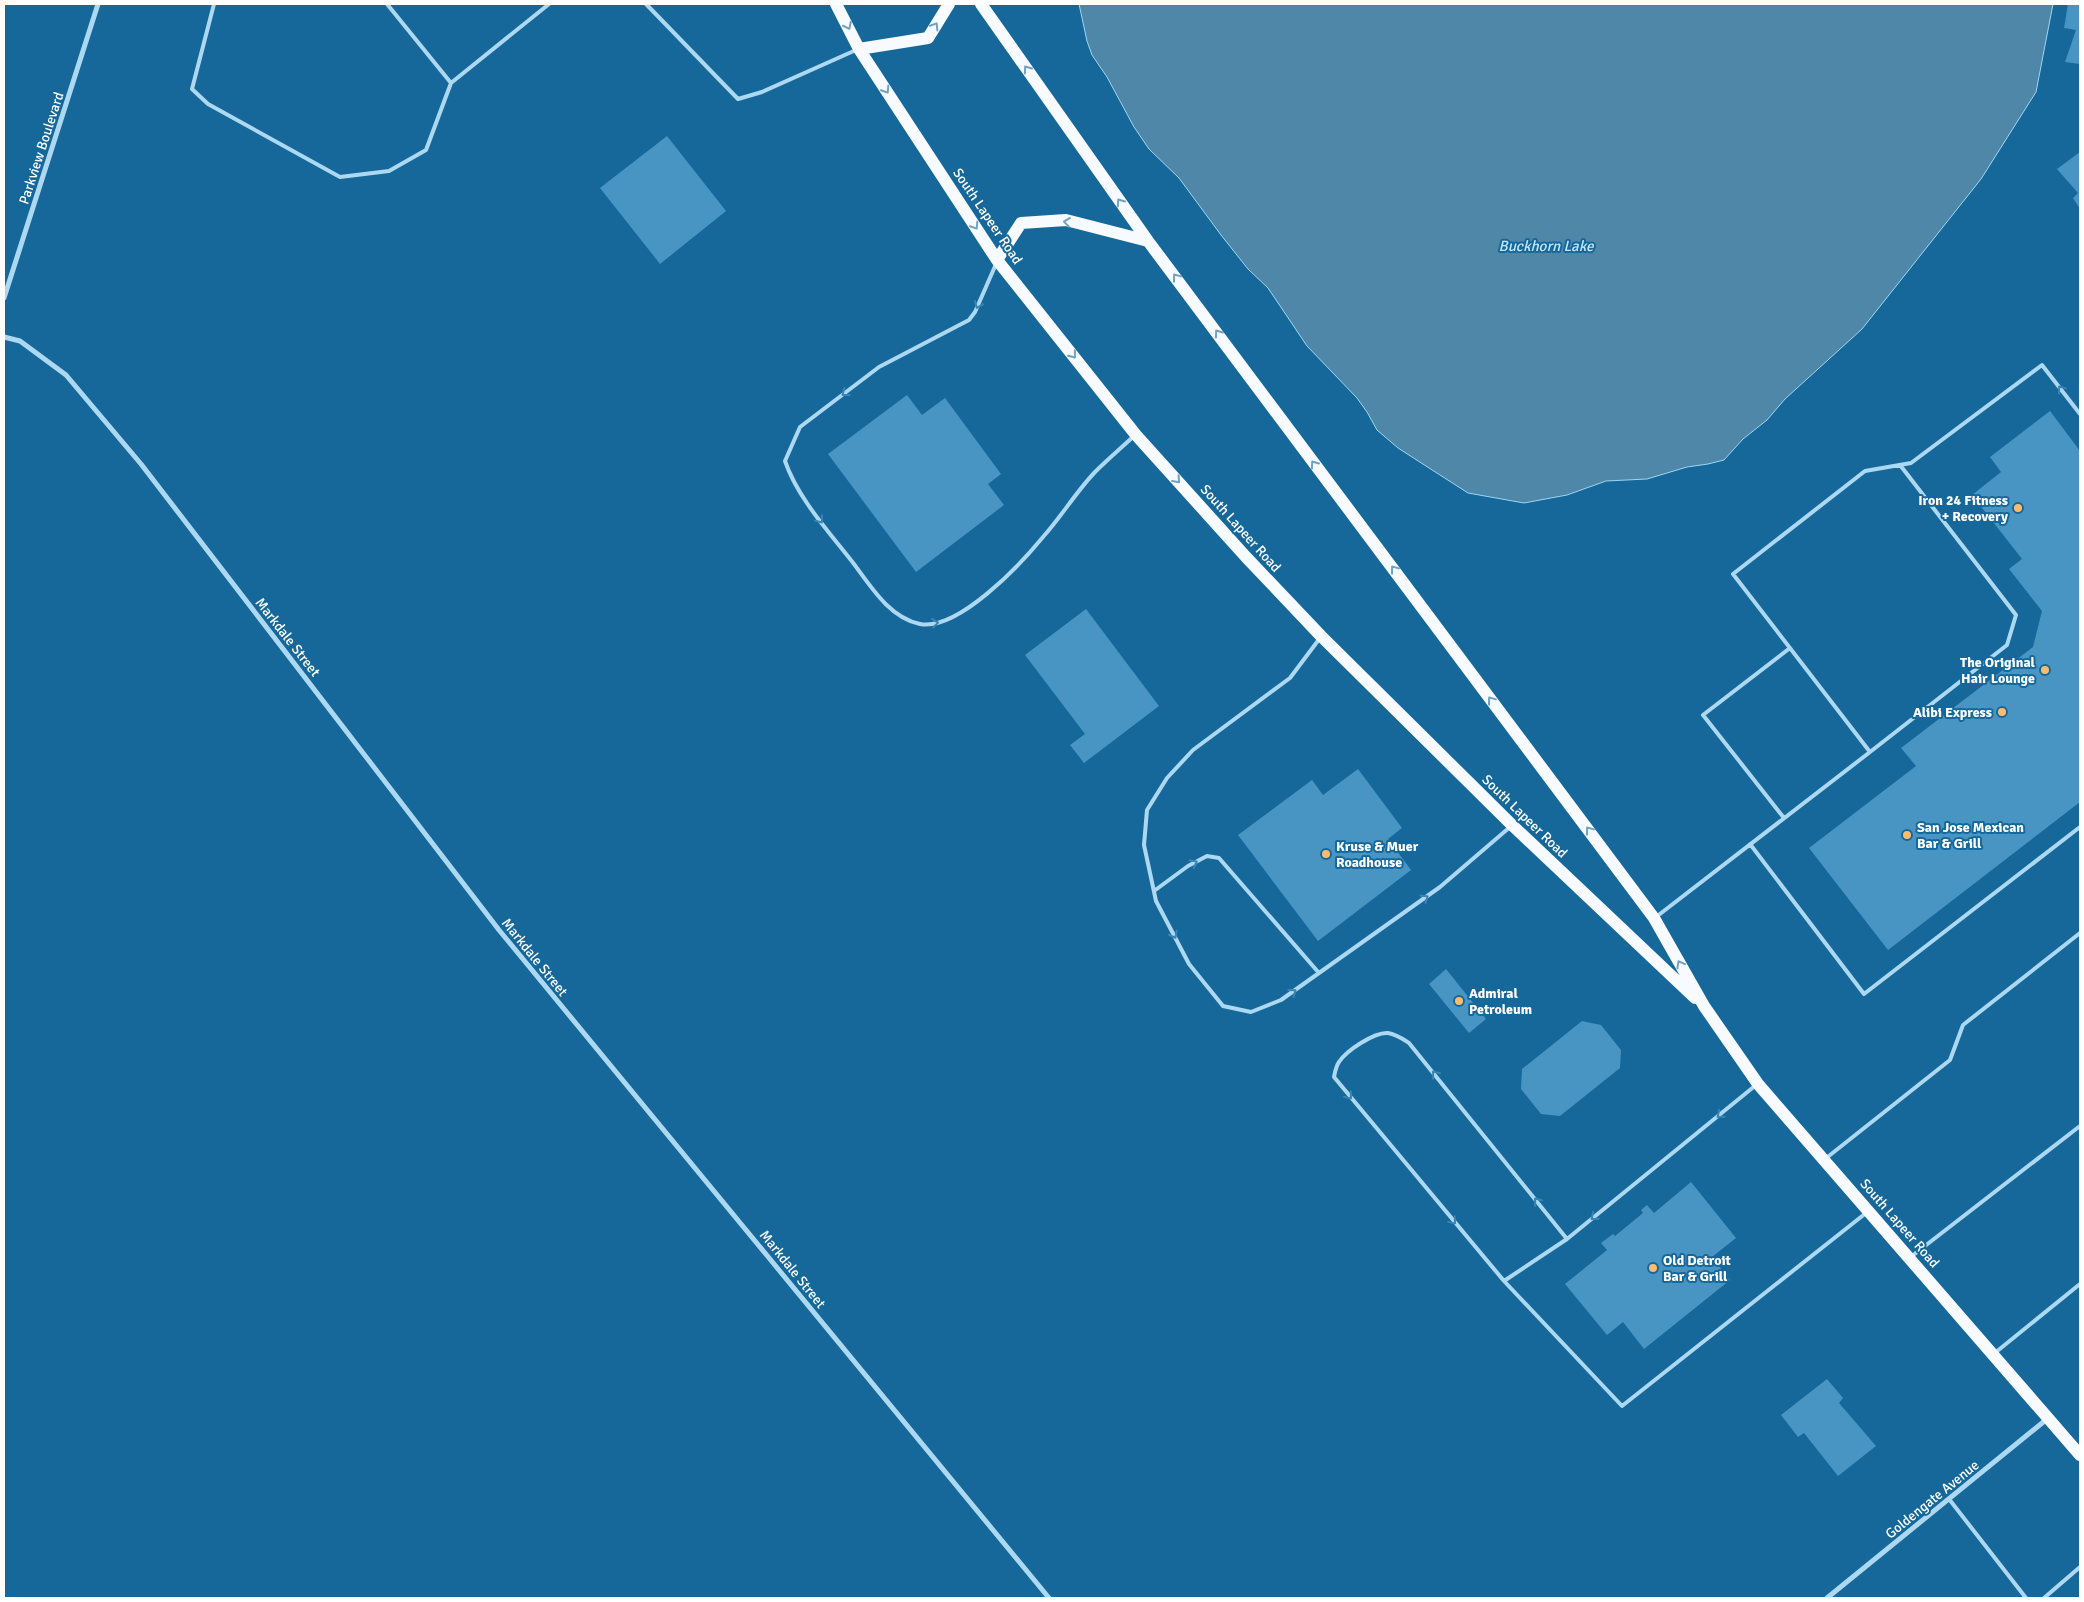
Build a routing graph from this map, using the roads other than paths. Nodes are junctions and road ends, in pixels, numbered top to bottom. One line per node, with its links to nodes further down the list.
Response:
1 (98, 4): 13 (street, Parkview Boulevard)
2 (214, 4): 10 (lane)
3 (387, 4): 10 (lane)
4 (549, 4): 10 (lane)
5 (646, 4): 9 (lane)
6 (836, 4): 9 (main road, South Lapeer Road, one-way to 9)
7 (949, 4): 9 (main road, one-way to 7)
8 (981, 4): 11 (main road, South Lapeer Road, one-way to 8)
9 (859, 49): 12 (main road, South Lapeer Road, one-way to 12)
10 (452, 83)
11 (1148, 241): 12 (main road, one-way to 12); 26 (main road, South Lapeer Road, one-way to 11)
12 (997, 260): 16 (main road, South Lapeer Road, one-way to 16); 16 (lane, one-way to 16)
13 (4, 298)
14 (4, 337): 43 (street, Markdale Street)
15 (2080, 414): 17 (lane, one-way to 17)
16 (1136, 435): 18 (main road, South Lapeer Road, one-way to 18)
17 (1900, 465): 19 (lane); 20 (lane)
18 (1321, 636): 22 (main road, South Lapeer Road); 25 (lane)
19 (1790, 648): 20 (lane); 21 (lane)
20 (1870, 752): 21 (lane)
21 (1784, 818): 24 (lane)
22 (1512, 825): 28 (lane, one-way to 22); 29 (main road, South Lapeer Road)
23 (2080, 827): 24 (lane)
24 (1750, 844): 26 (lane)
25 (1154, 891): 28 (lane, one-way to 28); 28 (lane, one-way to 28)
26 (1654, 918): 29 (main road, South Lapeer Road, one-way to 26)
27 (2080, 933): 32 (lane)
28 (1318, 973)
29 (1704, 1006): 30 (main road, South Lapeer Road)
30 (1758, 1084): 32 (main road, South Lapeer Road); 34 (lane, one-way to 34)
31 (2080, 1126): 35 (lane)
32 (1824, 1159): 33 (main road, South Lapeer Road)
33 (1869, 1210): 35 (main road, South Lapeer Road); 36 (lane)
34 (1567, 1239): 36 (lane); 36 (lane, one-way to 36)
35 (1910, 1258): 38 (main road, South Lapeer Road)
36 (1504, 1281)
37 (2080, 1284): 38 (lane)
38 (1994, 1354): 39 (main road, South Lapeer Road)
39 (2050, 1417): 40 (main road, South Lapeer Road); 41 (street, Goldengate Avenue)
40 (2080, 1455)
41 (1949, 1499): 44 (street, Goldengate Avenue); 45 (lane)
42 (2080, 1567): 46 (lane)
43 (1049, 1598)
44 (1828, 1598)
45 (2026, 1598)
46 (2044, 1598)

